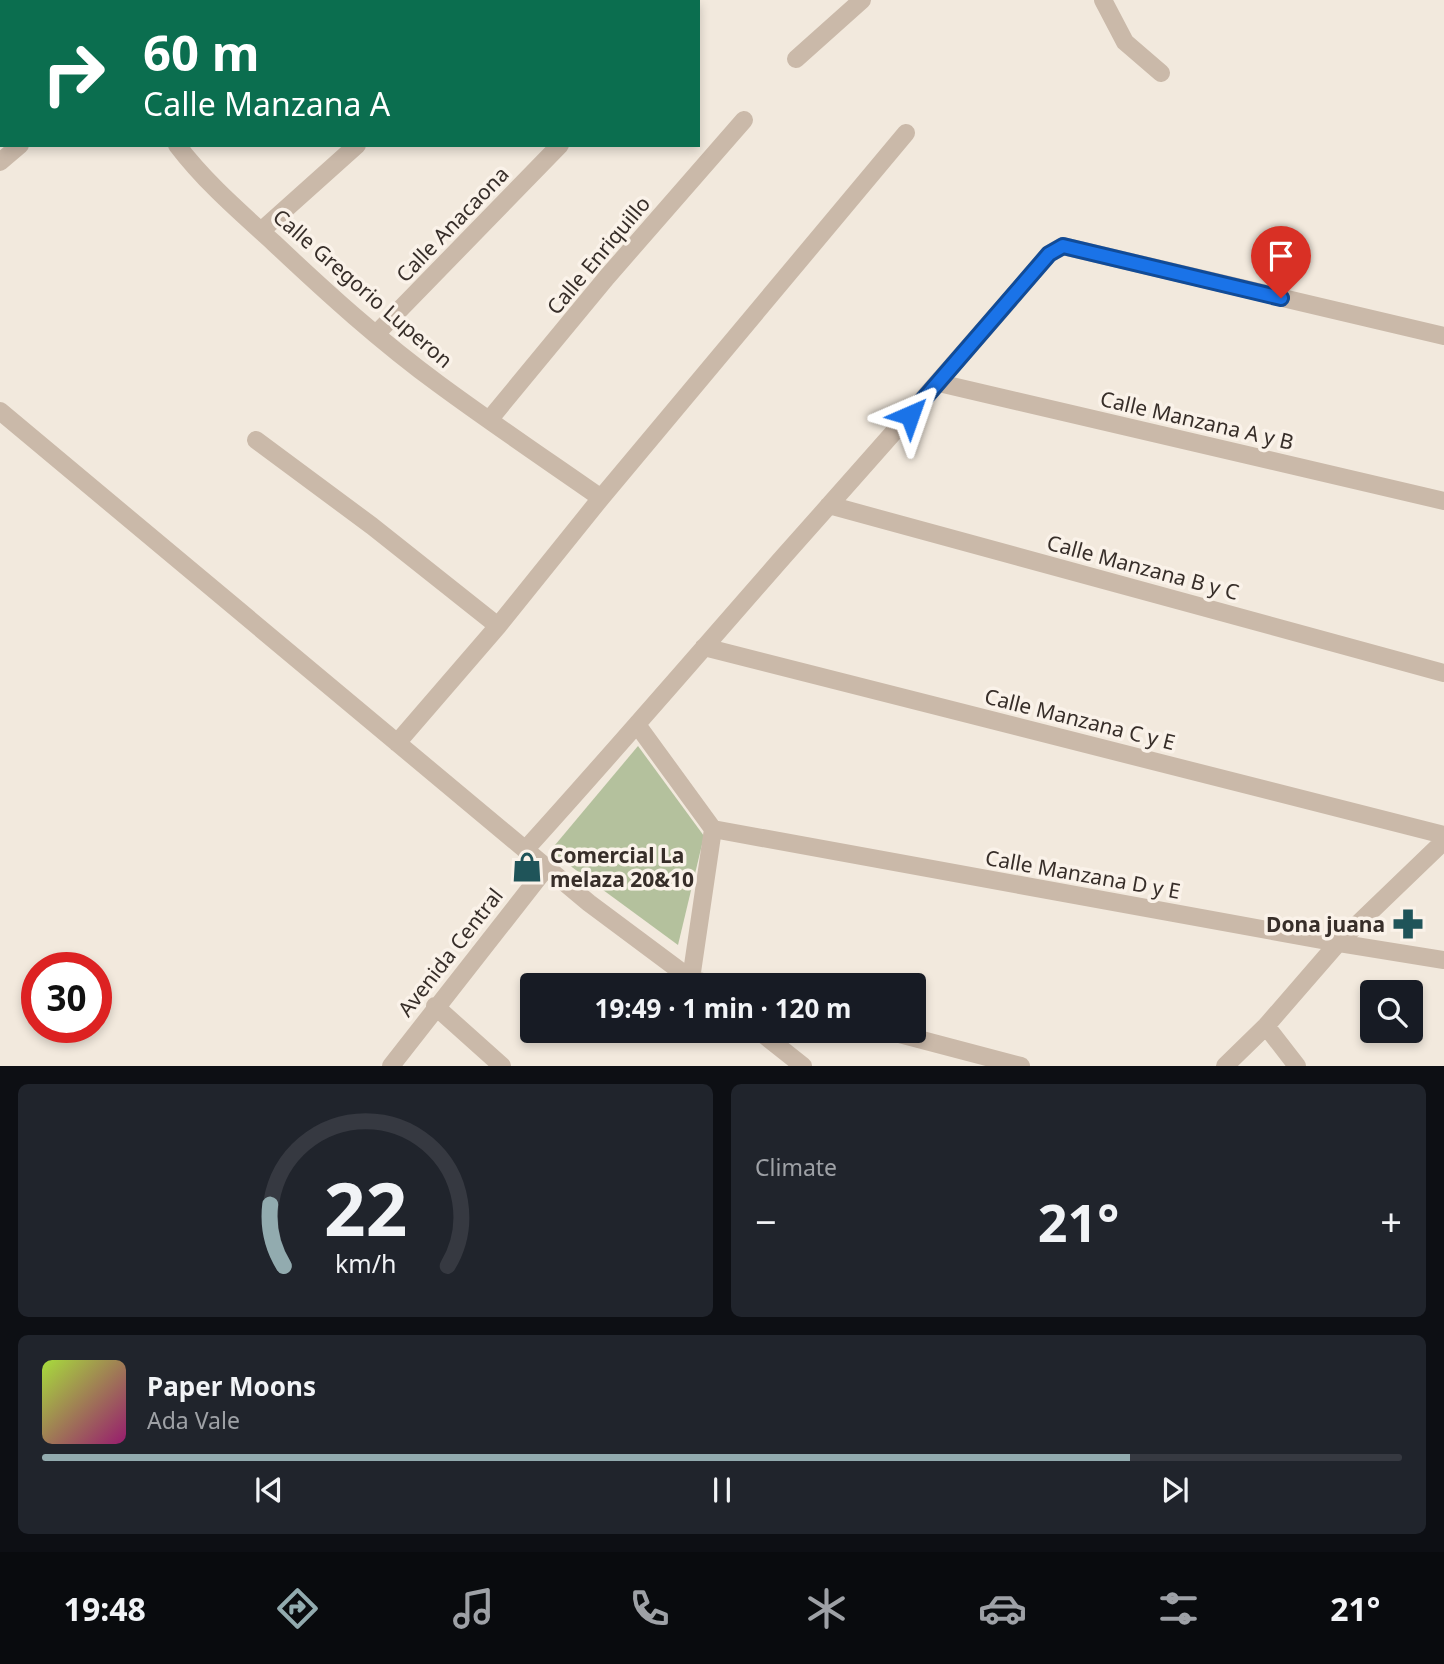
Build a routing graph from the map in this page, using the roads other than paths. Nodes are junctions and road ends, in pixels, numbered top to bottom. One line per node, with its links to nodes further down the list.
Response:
1 (862, 0): 3 (street)
2 (1103, 0): 4 (street)
3 (796, 59)
4 (1161, 73)
5 (744, 120): 17 (street, Calle Enriquillo)
6 (906, 133): 19 (street)
7 (18, 147): 11 (street)
8 (178, 147): 12 (street, Calle Gregorio Luperon)
9 (355, 147): 12 (street)
10 (559, 147): 13 (street, Calle Anacaona)
11 (0, 162)
12 (261, 231): 13 (street, Calle Gregorio Luperon)
13 (376, 334): 17 (street, Calle Gregorio Luperon)
14 (1444, 336): 15 (street)
15 (939, 383): 20 (street, Calle Manzana A y B); 21 (street)
16 (0, 411): 26 (street)
17 (489, 420): 19 (street, Calle Gregorio Luperon)
18 (256, 440): 22 (street)
19 (601, 498): 22 (street)
20 (1444, 501)
21 (829, 505): 23 (street); 24 (street, Calle Manzana B y C)
22 (498, 626): 26 (street)
23 (704, 647): 25 (street); 28 (street, Calle Manzana C y E)
24 (1444, 673)
25 (638, 726): 27 (street); 30 (street)
26 (397, 743): 30 (street)
27 (713, 829): 32 (street, Calle Manzana D y E); 35 (street)
28 (1444, 835)
29 (1444, 841): 32 (street)
30 (525, 850): 31 (street)
31 (546, 868): 34 (street); 36 (street, Avenida Central)
32 (1338, 943): 33 (street, Calle Manzana D y E); 37 (street)
33 (1444, 960)
34 (683, 973)
35 (696, 973)
36 (435, 1006): 41 (street, Avenida Central); 42 (street)
37 (1266, 1026): 44 (street); 45 (street)
38 (926, 1041): 43 (street)
39 (773, 1043): 40 (street)
40 (794, 1062)
41 (391, 1066)
42 (502, 1066)
43 (1021, 1066)
44 (1225, 1066)
45 (1297, 1066)

